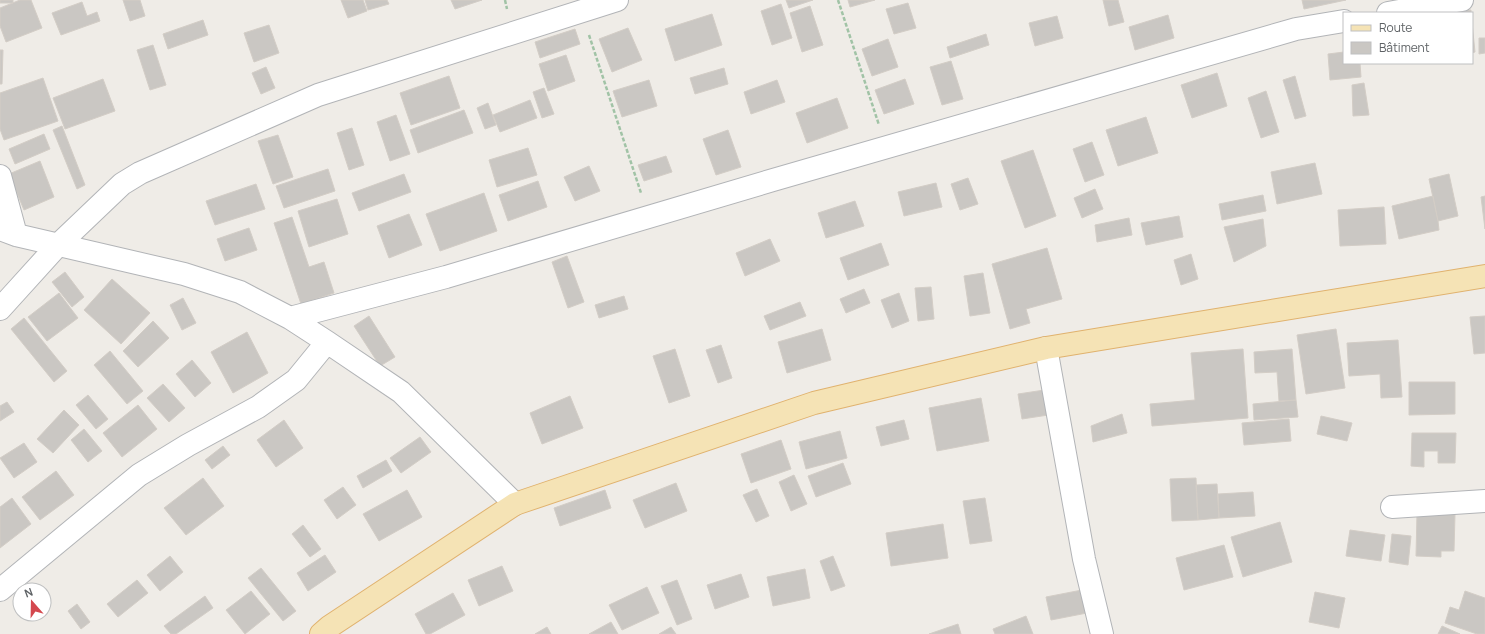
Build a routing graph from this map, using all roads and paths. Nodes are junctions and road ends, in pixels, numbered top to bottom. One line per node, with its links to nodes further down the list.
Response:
1 (617, 0): 4 (street)
2 (838, 0): 7 (path)
3 (1462, 0): 5 (street)
4 (581, 11): 9 (path); 11 (street)
5 (1394, 12)
6 (1343, 21): 7 (street)
7 (887, 147): 9 (street)
8 (0, 176): 10 (street)
9 (648, 217): 14 (street)
10 (8, 232): 11 (street)
11 (58, 245): 13 (street); 14 (street)
12 (1485, 276): 16 (main road)
13 (0, 309)
14 (290, 318): 15 (street)
15 (327, 342): 18 (street); 20 (street)
16 (1046, 348): 18 (main road); 22 (street)
17 (1485, 501): 19 (street)
18 (515, 504): 21 (main road)
19 (1392, 507)
20 (0, 590)
21 (321, 634)
22 (1102, 634)

